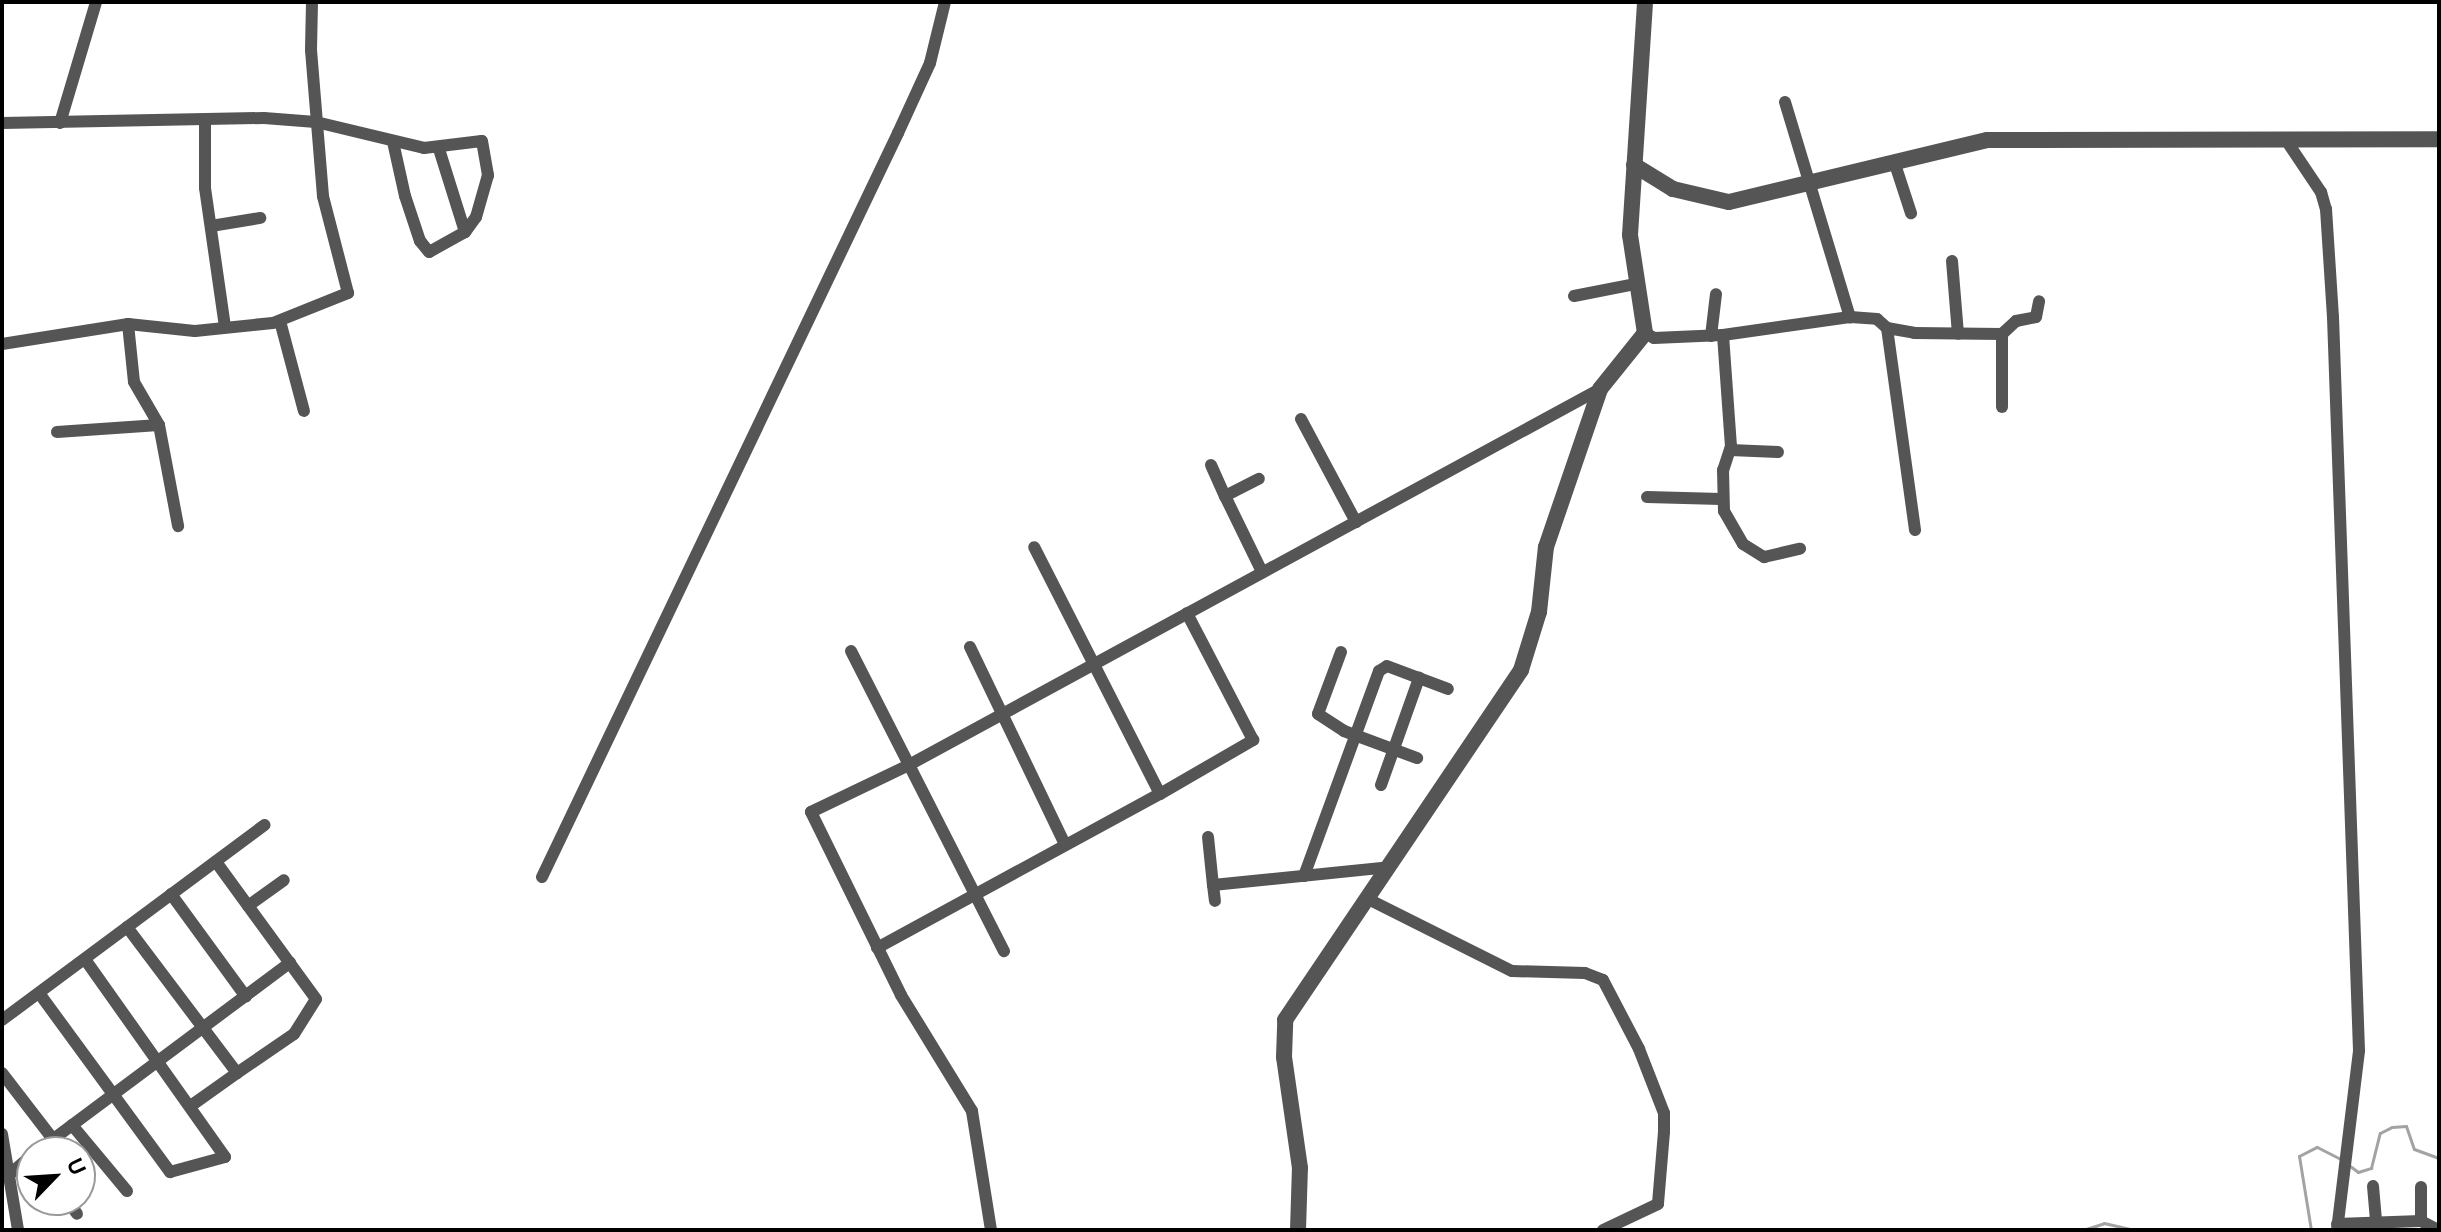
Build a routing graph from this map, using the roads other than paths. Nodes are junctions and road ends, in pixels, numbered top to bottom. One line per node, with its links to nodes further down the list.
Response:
1 (96, 2): 9 (street)
2 (312, 2): 7 (street)
3 (945, 2): 75 (street)
4 (1645, 2): 15 (street)
5 (1785, 102): 16 (street)
6 (205, 121): 7 (street); 9 (street); 19 (street)
7 (316, 122): 12 (street); 27 (street)
8 (2, 123): 9 (street)
9 (60, 123)
10 (2439, 139): 11 (street)
11 (2286, 140): 14 (street); 110 (street)
12 (393, 142): 13 (street); 20 (street)
13 (439, 149): 20 (street); 20 (street)
14 (1894, 161): 16 (street); 17 (street)
15 (1634, 165): 16 (street); 22 (street)
16 (1809, 182): 26 (street)
17 (1911, 213)
18 (260, 218): 19 (street)
19 (211, 226): 29 (street)
20 (465, 232)
21 (1952, 261): 32 (street)
22 (1636, 284): 24 (street); 31 (street)
23 (1716, 294): 34 (street)
24 (1574, 296)
25 (2039, 301): 33 (street)
26 (1850, 317): 30 (street); 34 (street)
27 (280, 321): 29 (street); 38 (street)
28 (128, 324): 29 (street); 35 (street); 40 (street)
29 (225, 327)
30 (1887, 328): 32 (street); 51 (street)
31 (1645, 333): 34 (street); 36 (street)
32 (1958, 334): 33 (street)
33 (2002, 334): 37 (street)
34 (1717, 335): 42 (street)
35 (2, 344)
36 (1600, 389): 49 (street); 73 (street)
37 (2002, 407)
38 (304, 411)
39 (1301, 419): 49 (street)
40 (159, 425): 41 (street); 50 (street)
41 (57, 432)
42 (1730, 450): 43 (street); 48 (street)
43 (1778, 452)
44 (1211, 465): 46 (street)
45 (1259, 479): 46 (street)
46 (1225, 496): 54 (street)
47 (1647, 497): 48 (street)
48 (1721, 499): 53 (street)
49 (1356, 522): 54 (street)
50 (178, 526)
51 (1915, 530)
52 (1034, 547): 59 (street)
53 (1800, 549)
54 (1262, 572): 55 (street)
55 (1187, 613): 59 (street); 68 (street)
56 (970, 647): 62 (street)
57 (851, 651): 66 (street)
58 (1341, 652): 63 (street)
59 (1094, 662): 62 (street); 68 (street)
60 (1419, 678): 61 (street); 63 (street); 64 (street)
61 (1448, 689)
62 (1000, 713): 66 (street); 71 (street)
63 (1355, 736): 64 (street); 74 (street)
64 (1393, 749): 65 (street); 67 (street)
65 (1417, 758)
66 (907, 766): 79 (street); 84 (street)
67 (1381, 785)
68 (1160, 794): 71 (street)
69 (265, 825): 72 (street)
70 (1208, 837): 77 (street)
71 (1065, 844): 79 (street)
72 (216, 862): 78 (street); 82 (street)
73 (1389, 867): 74 (street); 80 (street)
74 (1304, 876): 77 (street)
75 (542, 877)
76 (284, 880): 82 (street)
77 (1213, 885): 81 (street)
78 (171, 894): 83 (street); 89 (street)
79 (971, 895): 84 (street); 85 (street)
80 (1368, 899): 112 (street); 113 (street)
81 (1215, 901)
82 (248, 906): 87 (street)
83 (127, 927): 86 (street); 91 (street)
84 (877, 948): 111 (street)
85 (1004, 951)
86 (85, 959): 88 (street); 92 (street)
87 (290, 963): 89 (street); 94 (street)
88 (39, 993): 90 (street); 95 (street)
89 (246, 997): 91 (street)
90 (2, 1020)
91 (205, 1030): 92 (street); 94 (street)
92 (159, 1062): 95 (street); 96 (street)
93 (2, 1073): 99 (street)
94 (237, 1073): 96 (street)
95 (113, 1096): 96 (street); 97 (street)
96 (192, 1105)
97 (72, 1125): 100 (street); 105 (street)
98 (2, 1134): 102 (street)
99 (50, 1136)
100 (55, 1136)
101 (16, 1169): 102 (street)
102 (10, 1174): 107 (street)
103 (2373, 1186): 109 (street)
104 (2421, 1187): 108 (street)
105 (127, 1191)
106 (2, 1214): 107 (street)
107 (16, 1214)
108 (2421, 1221): 109 (street); 114 (street)
109 (2376, 1223): 110 (street)
110 (2337, 1227)
111 (991, 1230)
112 (1298, 1230)
113 (1603, 1230)
114 (2438, 1230)

